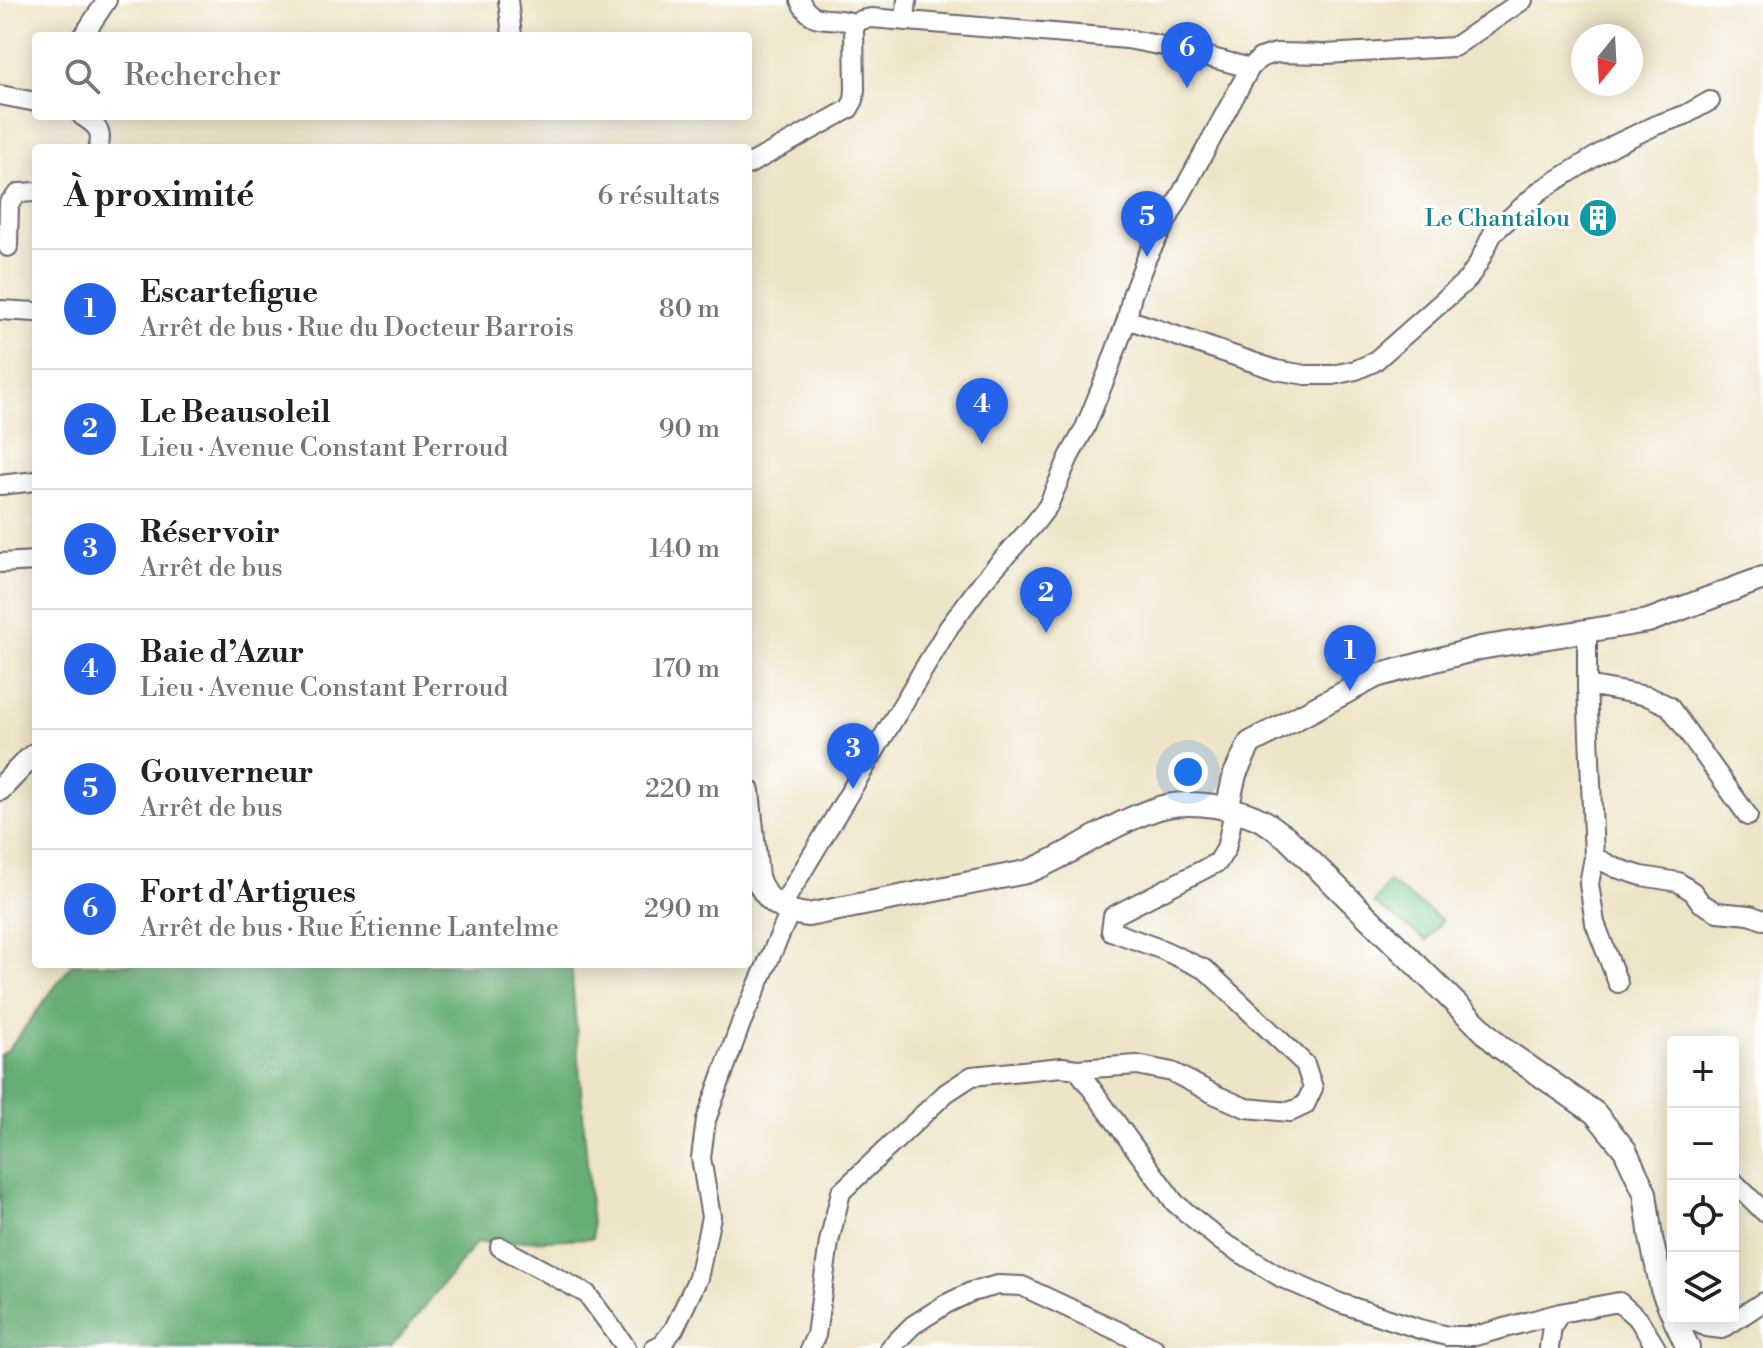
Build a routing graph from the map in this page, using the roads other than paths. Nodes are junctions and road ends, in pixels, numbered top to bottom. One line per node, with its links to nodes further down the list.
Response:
1 (107, 0): 8 (street)
2 (508, 0): 9 (street)
3 (800, 0): 7 (street)
4 (907, 0): 6 (street)
5 (1523, 0): 10 (street)
6 (905, 21): 7 (street); 10 (street)
7 (856, 24): 16 (street)
8 (86, 32)
9 (512, 32)
10 (1250, 68): 21 (street)
11 (0, 95): 12 (street)
12 (32, 101)
13 (1710, 101): 21 (street)
14 (88, 120): 15 (street)
15 (99, 144)
16 (752, 163)
17 (32, 192): 18 (street)
18 (8, 247)
19 (0, 310): 20 (street)
20 (32, 312)
21 (1127, 319): 35 (street)
22 (32, 481): 23 (street)
23 (0, 485)
24 (32, 561): 25 (street)
25 (0, 563)
26 (1763, 578): 27 (main road)
27 (1587, 632): 28 (street); 31 (main road)
28 (1587, 685): 32 (street); 34 (street)
29 (32, 758): 30 (main road)
30 (0, 789)
31 (1231, 810): 35 (main road); 38 (street); 42 (main road)
32 (1748, 816)
33 (752, 824): 35 (main road)
34 (1594, 857): 36 (street); 37 (street)
35 (785, 909): 51 (street)
36 (1763, 920)
37 (1618, 983)
38 (1077, 1069): 44 (street); 52 (street)
39 (1739, 1187): 40 (street)
40 (1763, 1211)
41 (500, 1247): 49 (street)
42 (1667, 1298)
43 (1763, 1302): 45 (street)
44 (1560, 1313): 55 (street); 56 (street)
45 (1739, 1318)
46 (1680, 1324): 57 (main road)
47 (1697, 1324): 48 (street)
48 (1730, 1324)
49 (623, 1348): 50 (street)
50 (632, 1348)
51 (654, 1348)
52 (810, 1348)
53 (890, 1348): 54 (street)
54 (1154, 1348)
55 (1549, 1348)
56 (1656, 1348)
57 (1688, 1348)

